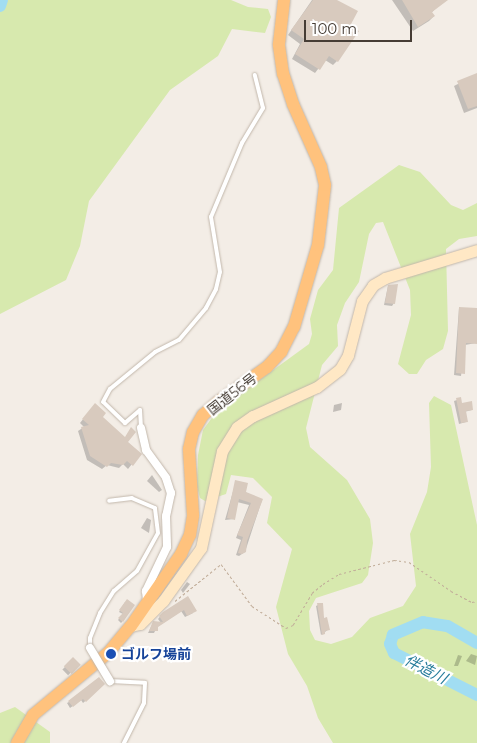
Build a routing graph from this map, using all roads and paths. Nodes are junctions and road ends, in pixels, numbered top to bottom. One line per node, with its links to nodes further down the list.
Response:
1 (284, 0): 7 (highway, 国道56号)
2 (255, 75): 4 (lane)
3 (477, 250): 9 (main road)
4 (141, 428): 7 (street)
5 (109, 501): 10 (lane)
6 (477, 601): 8 (path)
7 (148, 603): 9 (highway, 国道56号)
8 (172, 603)
9 (131, 626): 12 (highway, 国道56号)
10 (90, 648): 11 (street, bridge)
11 (110, 681): 13 (lane)
12 (17, 743)
13 (124, 743)

